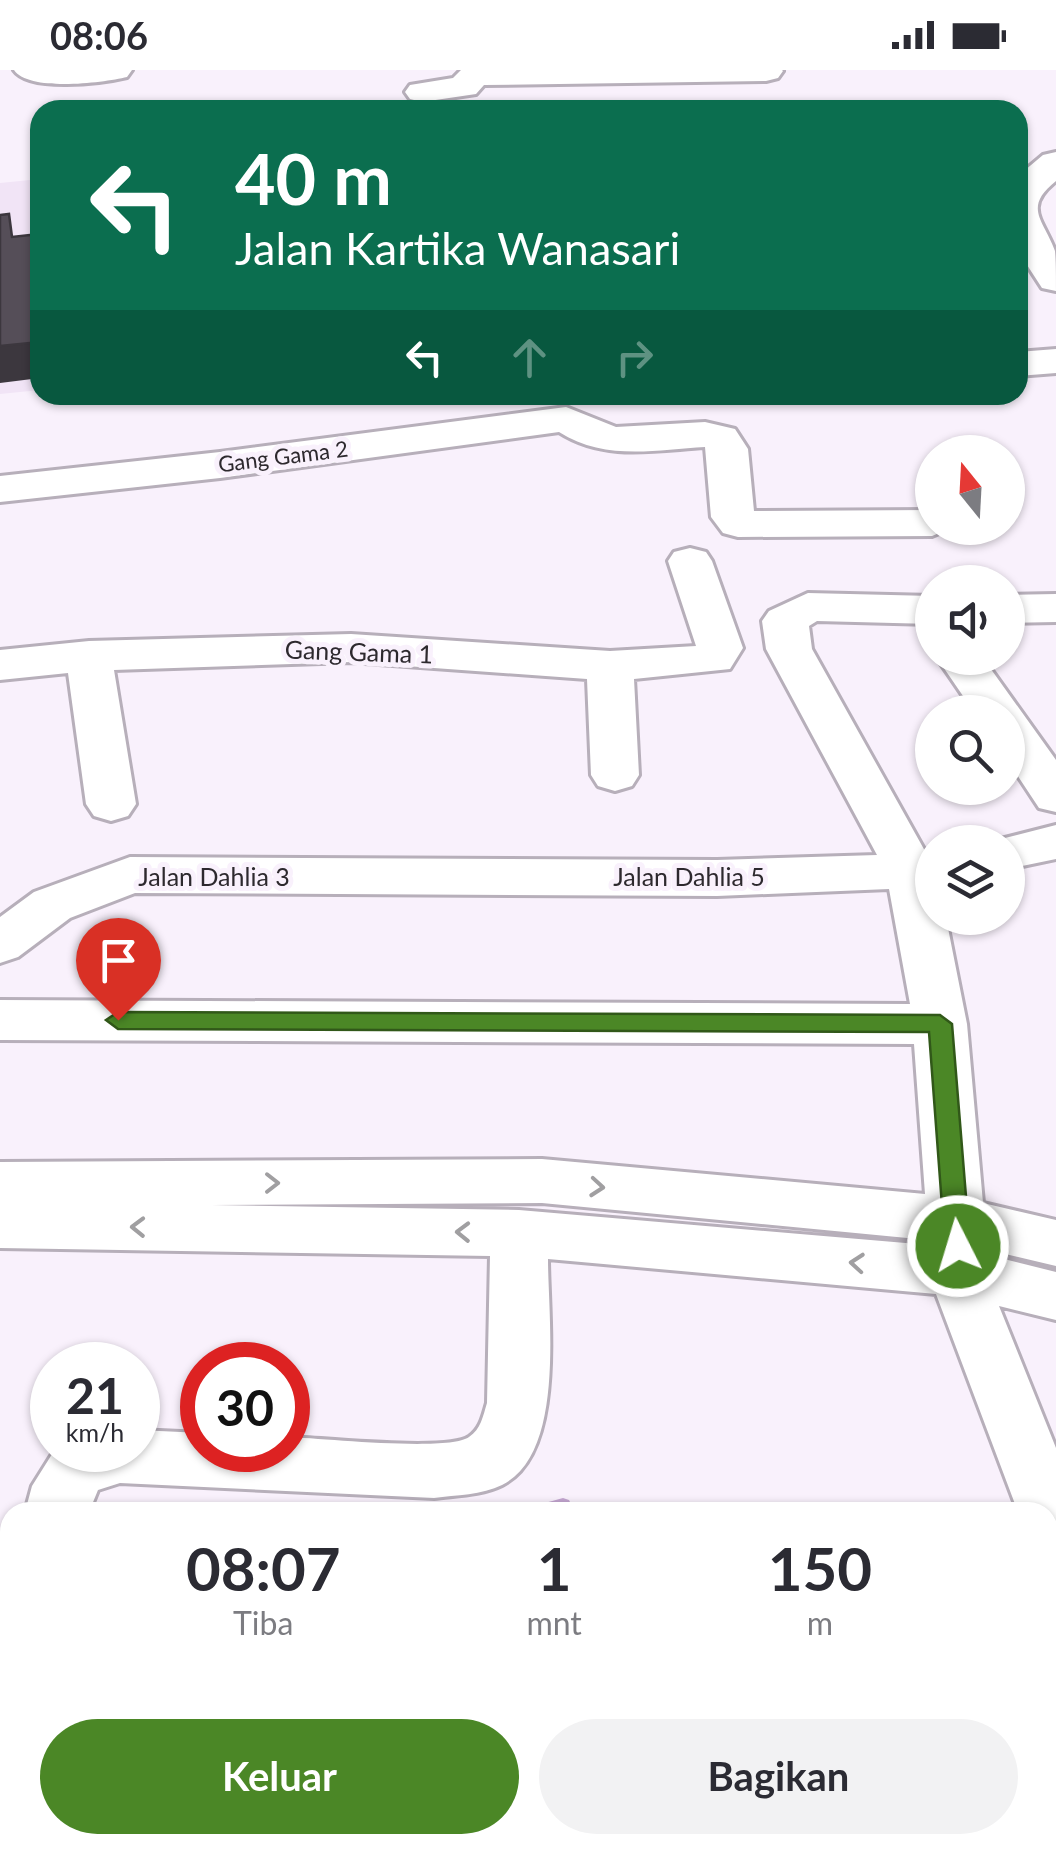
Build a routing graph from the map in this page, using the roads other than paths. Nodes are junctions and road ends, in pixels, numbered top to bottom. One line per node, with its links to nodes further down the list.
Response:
1 (31, 70): 2 (street)
2 (115, 70)
3 (766, 70): 4 (street)
4 (422, 91)
5 (1056, 163): 6 (street)
6 (1028, 187)
7 (1028, 235): 8 (street)
8 (1056, 280)
9 (1056, 362): 10 (street)
10 (1028, 363)
11 (556, 405): 13 (street, Gang Gama 2)
12 (574, 405): 14 (street)
13 (0, 489)
14 (915, 523)
15 (690, 560): 21 (street, Gang Gama 1)
16 (1056, 608): 17 (street)
17 (1025, 609)
18 (915, 612): 28 (street)
19 (89, 656): 20 (street, Gang Gama 1); 21 (street, Gang Gama 1); 25 (street)
20 (0, 665)
21 (610, 666): 23 (street)
22 (1025, 751): 24 (street)
23 (615, 775)
24 (1056, 796)
25 (110, 804)
26 (1056, 842): 27 (street)
27 (1025, 848)
28 (915, 857)
29 (915, 869): 30 (street, Jalan Dahlia 5)
30 (445, 876): 32 (street, Jalan Dahlia 3)
31 (930, 935): 34 (street)
32 (0, 944)
33 (0, 1020): 34 (street)
34 (940, 1024): 39 (street)
35 (0, 1184): 39 (street, one-way to 39)
36 (0, 1224): 37 (street, one-way to 36)
37 (519, 1233): 39 (street, one-way to 37); 41 (street)
38 (1056, 1243): 39 (street)
39 (958, 1246): 40 (street); 42 (street)
40 (1056, 1296)
41 (59, 1502)
42 (1046, 1502)

